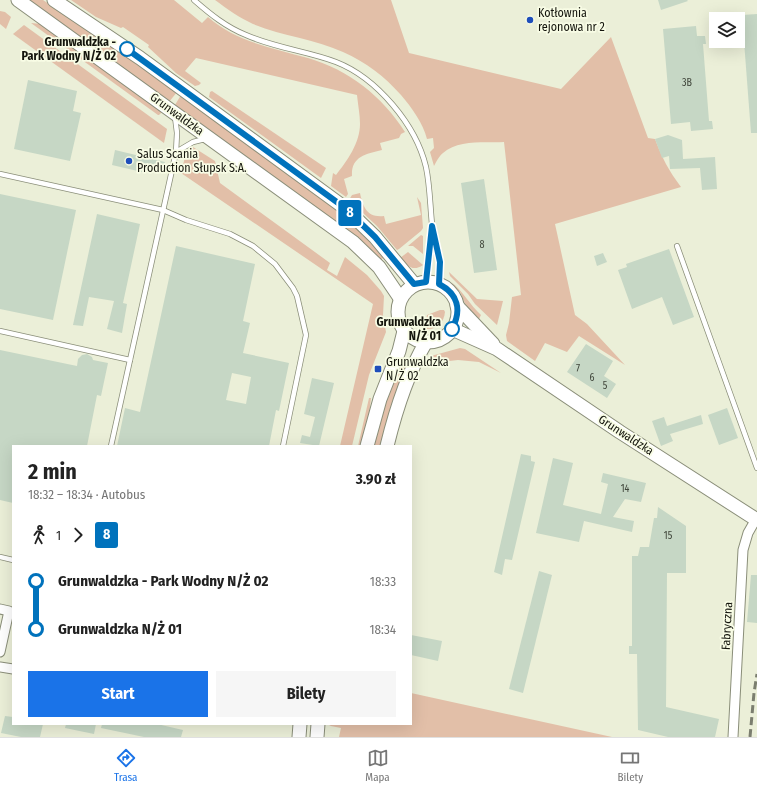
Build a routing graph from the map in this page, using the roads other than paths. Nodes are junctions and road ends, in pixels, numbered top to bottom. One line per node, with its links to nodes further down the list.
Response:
1 (18, 0): 4 (street, Grunwaldzka)
2 (54, 0): 11 (street, Grunwaldzka)
3 (194, 0): 9 (lane)
4 (174, 112): 5 (street, Grunwaldzka); 6 (lane)
5 (211, 139): 6 (lane); 13 (street, Grunwaldzka)
6 (176, 152): 8 (lane)
7 (0, 174): 8 (lane)
8 (163, 210): 20 (lane); 22 (lane)
9 (432, 226): 11 (lane); 12 (lane)
10 (677, 246): 25 (lane)
11 (420, 283): 12 (street); 13 (street)
12 (439, 284): 14 (street)
13 (400, 298): 17 (street)
14 (457, 306): 15 (street); 19 (street, Grunwaldzka)
15 (452, 329): 18 (street); 19 (street, Grunwaldzka)
16 (0, 331): 20 (lane)
17 (404, 331): 18 (street); 23 (street)
18 (426, 342): 24 (street)
19 (497, 349): 26 (street, Grunwaldzka)
20 (130, 360): 21 (lane)
21 (111, 445)
22 (282, 445)
23 (367, 445)
24 (386, 445)
25 (757, 468)
26 (757, 519): 37 (street, Fabryczna)
27 (0, 557): 28 (lane)
28 (12, 560)
29 (4, 610): 30 (street)
30 (0, 652)
31 (0, 667): 32 (street)
32 (12, 669)
33 (300, 725): 35 (street)
34 (318, 725): 36 (street)
35 (299, 737)
36 (317, 737)
37 (733, 737)

